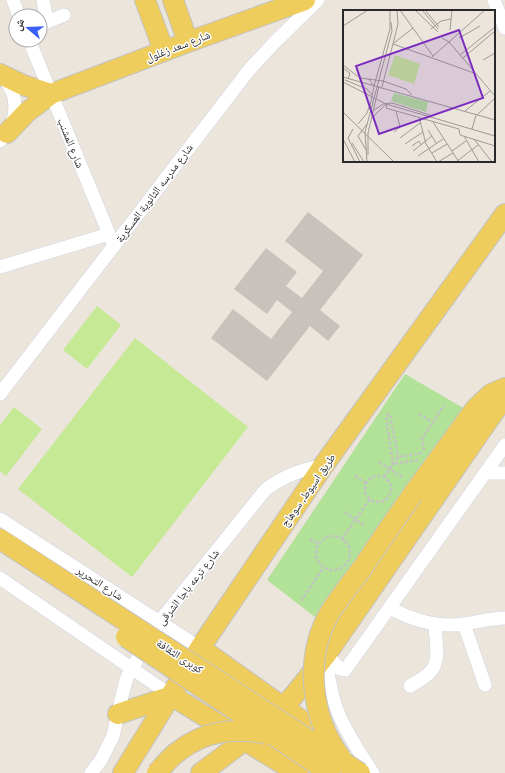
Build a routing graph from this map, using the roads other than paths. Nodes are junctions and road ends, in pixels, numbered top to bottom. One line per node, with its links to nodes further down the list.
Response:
1 (146, 0): 11 (main road)
2 (173, 0): 9 (main road)
3 (305, 0): 9 (main road, شارع سعد زغلول)
4 (318, 0): 16 (street, شارع مدرسه الثانوية العسكرية)
5 (494, 0): 8 (street)
6 (64, 15): 7 (street)
7 (48, 22)
8 (505, 28)
9 (188, 42): 11 (main road, شارع سعد زغلول)
10 (32, 48): 13 (street, شارع المشنب)
11 (164, 51): 13 (main road, شارع سعد زغلول)
12 (0, 75): 13 (main road); 14 (street)
13 (51, 94): 14 (main road, شارع سعد زغلول); 16 (street, شارع المشنب)
14 (4, 137)
15 (505, 214): 22 (main road, طريق اسيوط, سوهاج)
16 (111, 240): 17 (street); 19 (street, شارع مدرسه الثانوية العسكرية)
17 (0, 267)
18 (505, 388): 45 (main road, bridge)
19 (0, 394)
20 (505, 396): 36 (main road)
21 (505, 445): 23 (street)
22 (323, 466): 32 (street, شارع ترعه باجا الشرقى); 35 (main road, طريق اسيوط, سوهاج)
23 (486, 473): 24 (street); 29 (street)
24 (505, 473)
25 (0, 518): 32 (street, شارع التحرير)
26 (0, 539): 30 (main road, كوبرى الثقافة)
27 (0, 553): 30 (main road, كوبرى الثقافة)
28 (0, 578): 37 (street)
29 (390, 608): 33 (street); 36 (street)
30 (98, 610): 43 (main road, كوبرى الثقافة, bridge); 45 (main road, كوبرى الثقافة, bridge)
31 (505, 618): 34 (street)
32 (159, 622): 35 (street, شارع التحرير); 37 (street, شارع ترعه باجا الشرقى)
33 (434, 624): 34 (street); 39 (street)
34 (464, 624): 38 (street)
35 (200, 648): 40 (main road, طريق اسيوط, سوهاج); 41 (main road)
36 (326, 655): 41 (main road); 51 (street)
37 (131, 669): 40 (street); 42 (street, شارع ترعه باجا الشرقى)
38 (485, 685)
39 (410, 686)
40 (172, 696): 42 (main road); 44 (main road); 47 (main road, طريق اسيوط, سوهاج)
41 (284, 707): 44 (main road); 45 (main road)
42 (118, 714): 46 (street, شارع ترعه باجا الشرقى)
43 (279, 739): 45 (main road, كوبرى الثقافة, bridge); 48 (main road, bridge)
44 (246, 741): 49 (main road); 50 (main road)
45 (344, 770)
46 (91, 773)
47 (123, 773)
48 (157, 773)
49 (201, 773)
50 (298, 773)
51 (373, 773)

